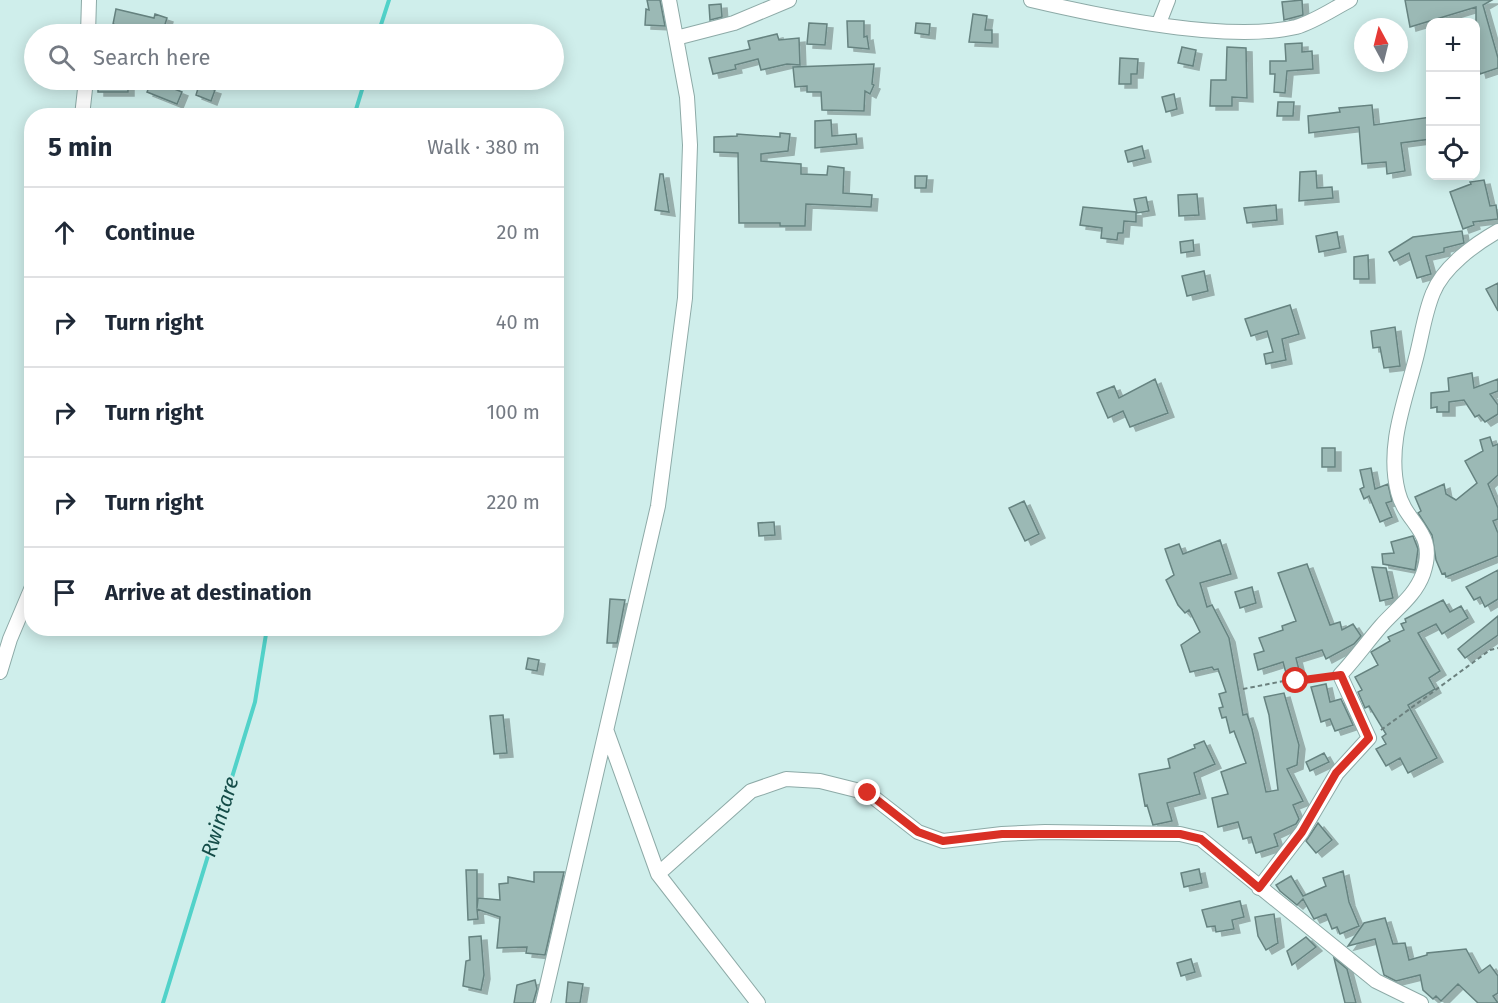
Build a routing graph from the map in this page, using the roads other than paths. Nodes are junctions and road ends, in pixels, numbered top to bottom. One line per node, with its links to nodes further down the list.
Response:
1 (89, 0): 8 (street)
2 (669, 0): 9 (street)
3 (789, 0): 9 (street)
4 (1030, 0): 7 (street)
5 (1168, 0): 7 (street)
6 (1350, 0): 7 (street)
7 (1160, 23)
8 (88, 24)
9 (676, 38): 15 (street)
10 (85, 90): 11 (street)
11 (83, 108)
12 (1498, 231): 17 (street)
13 (24, 606): 14 (street)
14 (0, 672)
15 (607, 732): 16 (street); 18 (street)
16 (658, 874): 17 (street); 19 (street)
17 (1259, 888): 20 (street)
18 (543, 1003)
19 (758, 1003)
20 (1421, 1003)

